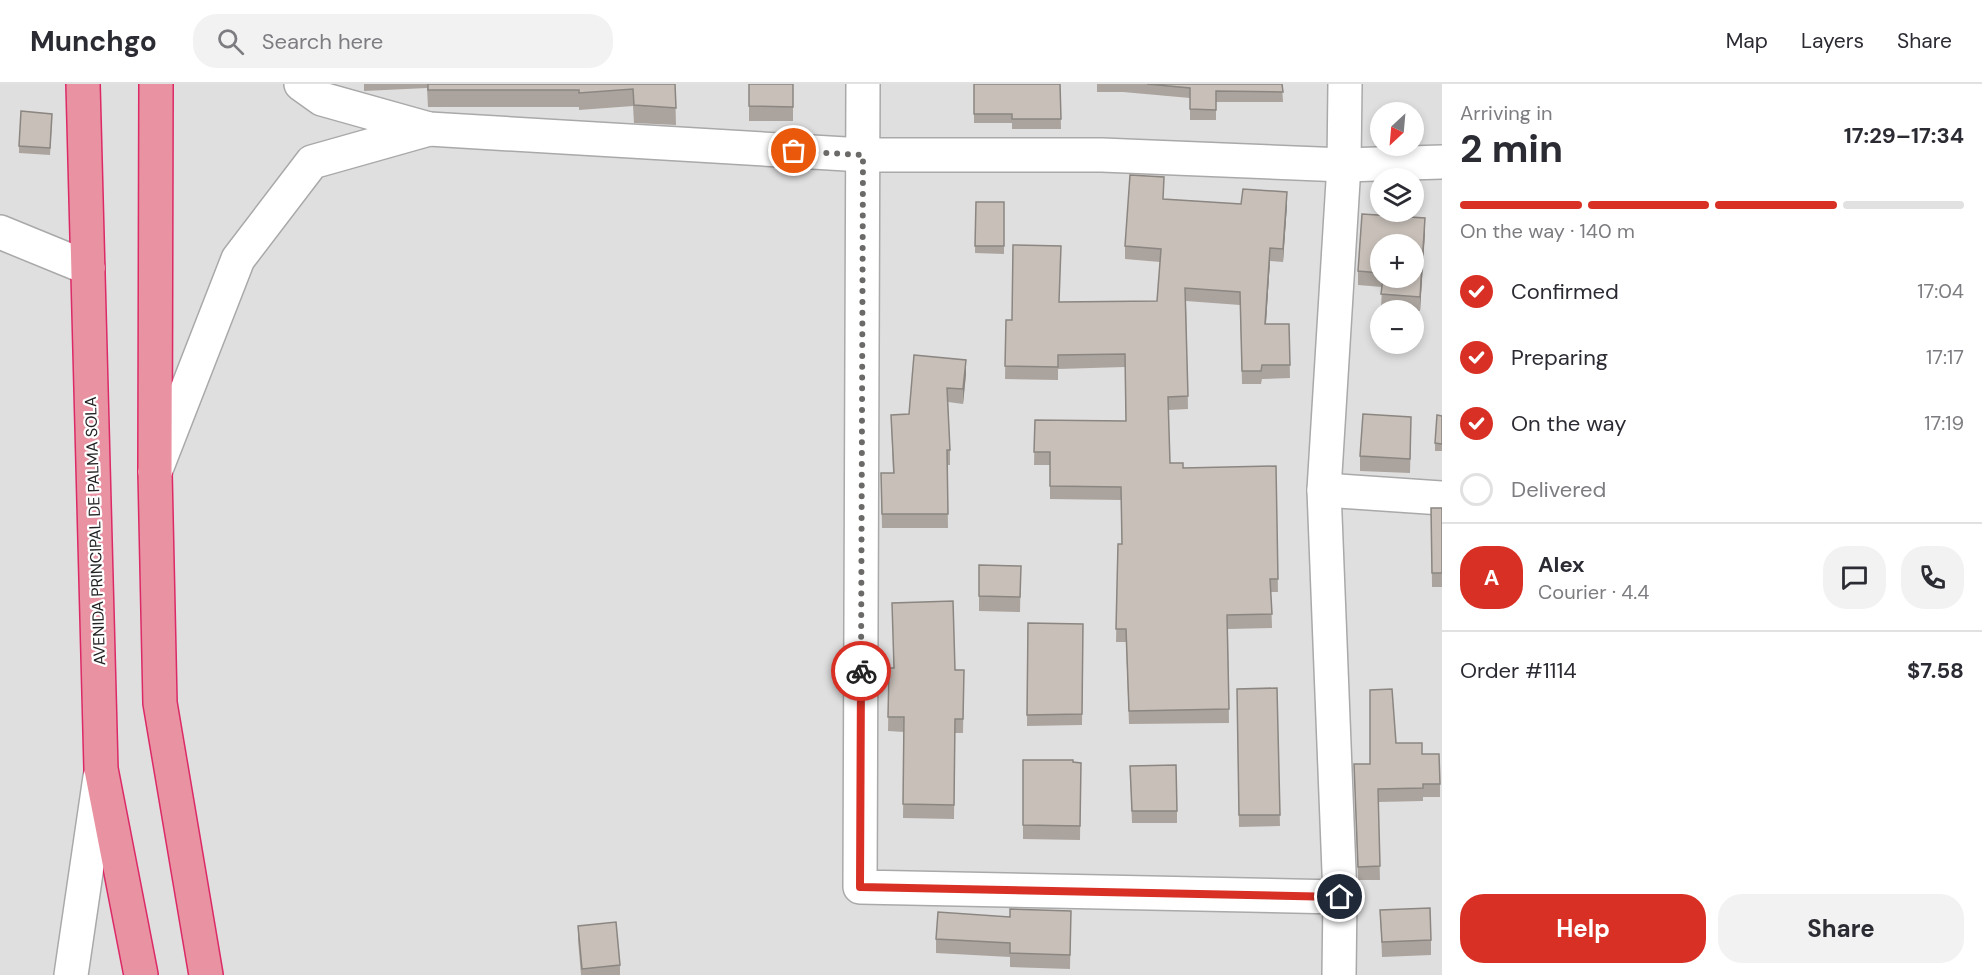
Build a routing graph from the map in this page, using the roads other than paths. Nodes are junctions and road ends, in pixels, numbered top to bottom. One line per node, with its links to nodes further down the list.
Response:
1 (83, 84): 11 (highway, AVENIDA PRINCIPAL DE PALMA SOLA)
2 (156, 84): 12 (highway)
3 (301, 84): 6 (street)
4 (863, 84): 7 (street)
5 (1345, 84): 9 (street)
6 (429, 129): 7 (street); 12 (street)
7 (863, 155): 9 (street); 16 (street)
8 (1442, 162): 9 (street)
9 (1344, 165): 13 (street)
10 (0, 232): 11 (street)
11 (88, 268): 15 (highway, AVENIDA PRINCIPAL DE PALMA SOLA)
12 (155, 472): 19 (highway)
13 (1324, 490): 14 (street); 16 (street)
14 (1442, 498)
15 (101, 769): 17 (street); 18 (highway, AVENIDA PRINCIPAL DE PALMA SOLA)
16 (1340, 897): 20 (street)
17 (71, 975)
18 (141, 975)
19 (206, 975)
20 (1339, 975)

